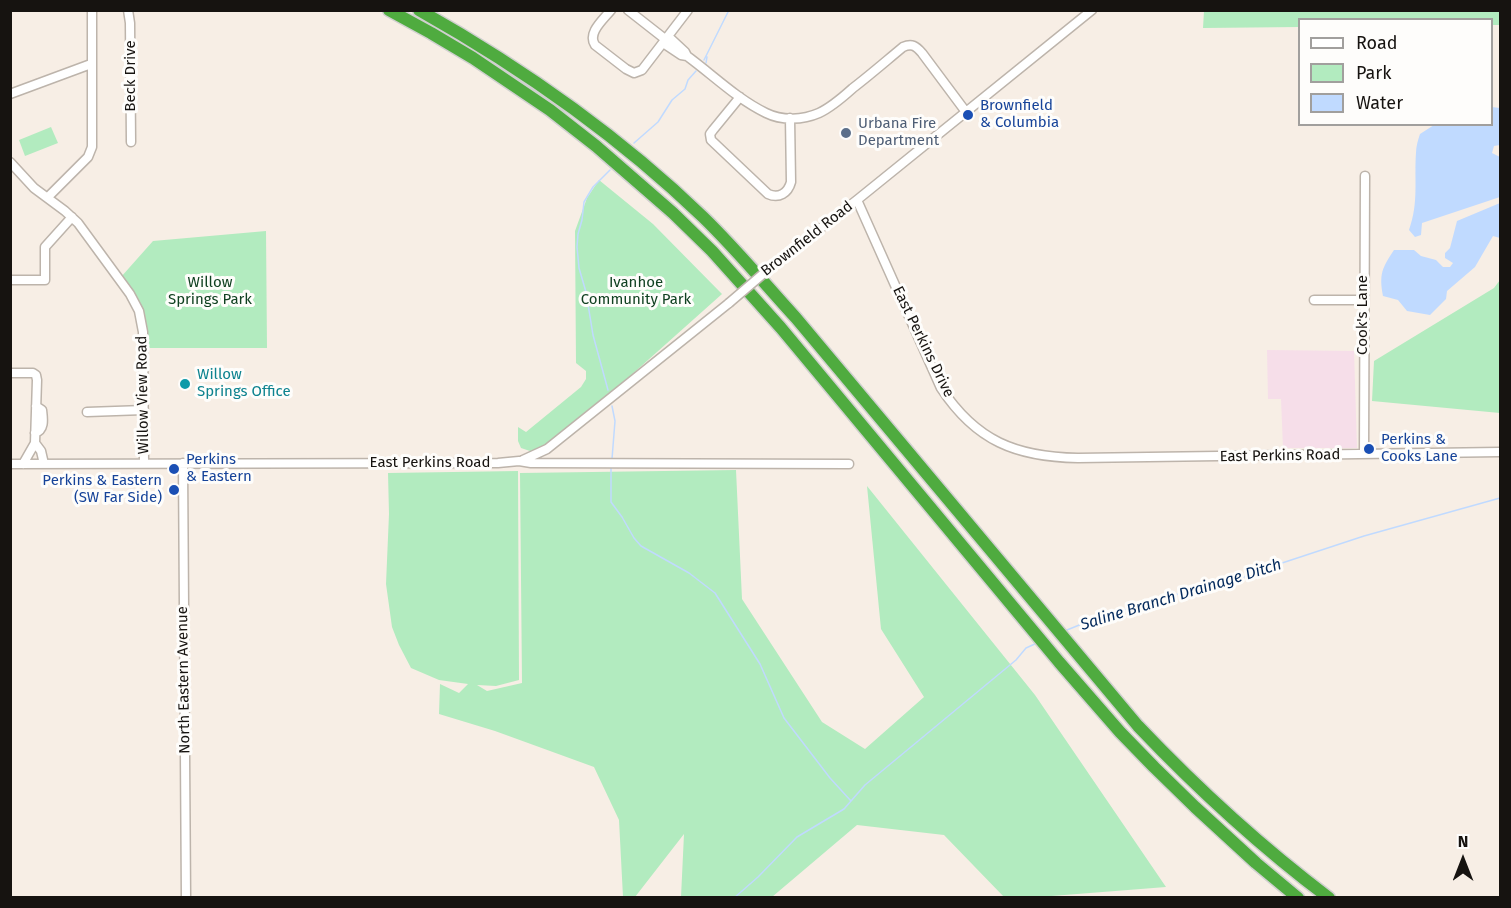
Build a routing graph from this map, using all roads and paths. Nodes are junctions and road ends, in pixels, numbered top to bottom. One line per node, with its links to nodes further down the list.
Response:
1 (92, 10): 10 (street)
2 (128, 10): 15 (street, Beck Drive)
3 (389, 10): 38 (highway)
4 (419, 10): 40 (highway)
5 (611, 10): 9 (street)
6 (628, 10): 9 (street)
7 (688, 10): 9 (street)
8 (1092, 10): 13 (street, Brownfield Road)
9 (665, 39): 12 (street)
10 (91, 64): 11 (street); 18 (street)
11 (10, 94)
12 (740, 97): 14 (street); 14 (street)
13 (966, 112): 14 (street); 19 (street, Brownfield Road)
14 (790, 118)
15 (131, 142)
16 (10, 162): 18 (street, Willow View Road)
17 (1365, 176): 23 (street, Cook's Lane)
18 (48, 197): 20 (street, Willow View Road)
19 (857, 200): 30 (street, East Perkins Drive); 31 (street, Brownfield Road, bridge)
20 (72, 217): 21 (street); 25 (street, Willow View Road)
21 (10, 280)
22 (1314, 300): 23 (street)
23 (1363, 300): 29 (street, Cook's Lane)
24 (10, 373): 27 (street)
25 (144, 411): 26 (street); 32 (street, Willow View Road)
26 (87, 412)
27 (34, 442): 35 (street); 36 (street)
28 (1500, 452): 29 (street, East Perkins Road)
29 (1364, 454): 30 (street, East Perkins Road)
30 (1060, 458)
31 (519, 461): 33 (street, East Perkins Road); 37 (street, East Perkins Road)
32 (144, 463): 33 (street, East Perkins Road); 36 (street, East Perkins Road)
33 (183, 463): 39 (street, North Eastern Avenue)
34 (10, 464): 35 (street, East Perkins Road)
35 (23, 464): 36 (street, East Perkins Road)
36 (44, 464)
37 (849, 464)
38 (1296, 896)
39 (186, 897)
40 (1329, 897)

